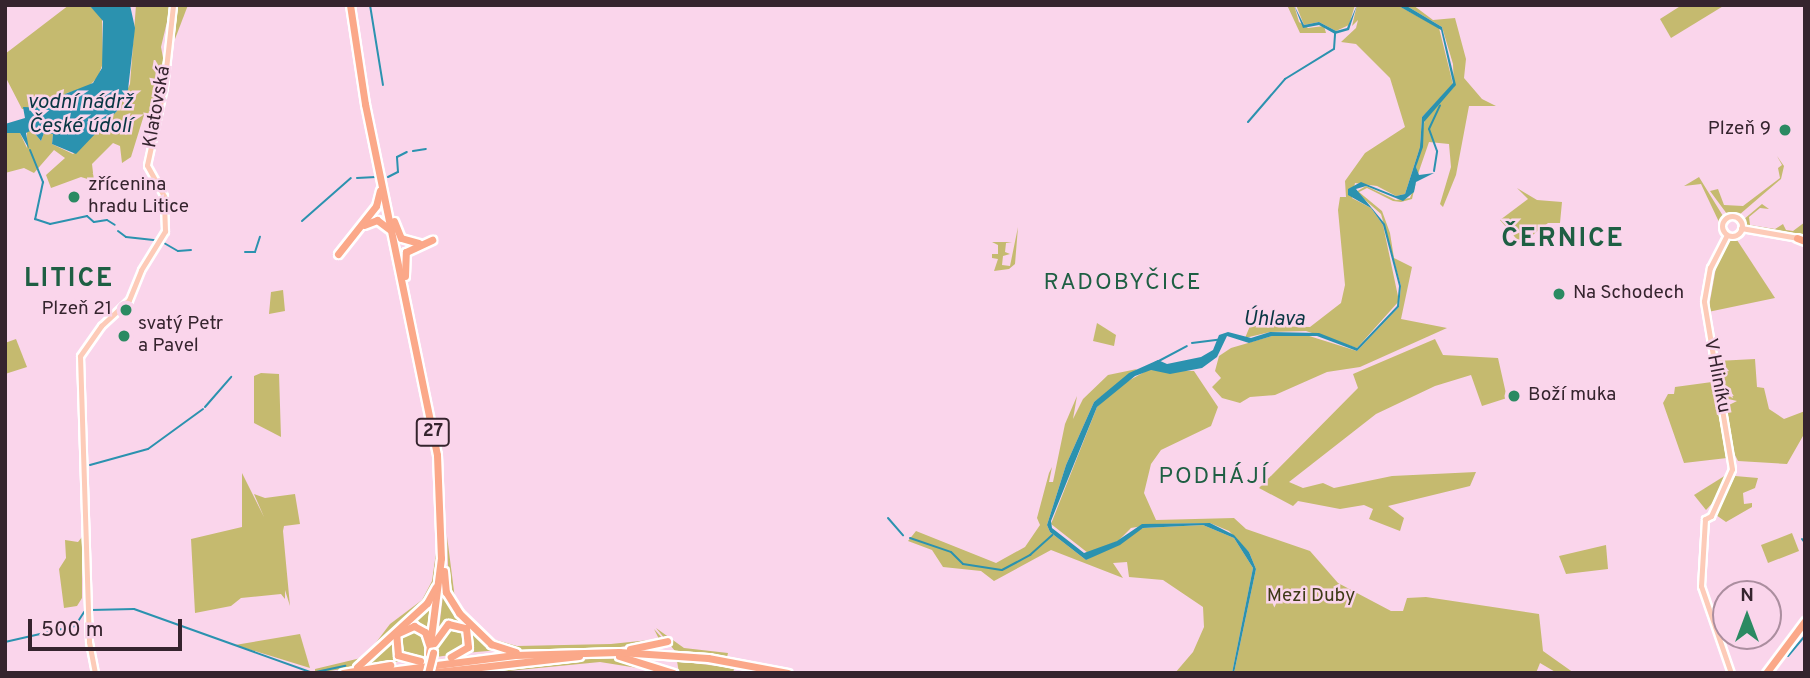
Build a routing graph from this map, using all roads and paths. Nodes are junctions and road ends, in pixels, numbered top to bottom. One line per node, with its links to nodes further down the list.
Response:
1 (173, 5): 29 (main road, Klatovská)
2 (352, 5): 3 (highway, 27); 4 (highway, 27)
3 (379, 172): 5 (highway); 11 (highway, 27)
4 (392, 217): 10 (highway); 13 (highway, 27)
5 (360, 227): 11 (highway); 12 (highway)
6 (1741, 228): 7 (main road); 7 (main road); 8 (main road)
7 (1727, 235): 39 (main road, V Hliníku)
8 (1802, 239)
9 (432, 240): 10 (highway)
10 (419, 243): 13 (highway)
11 (394, 244): 15 (highway, 27)
12 (338, 254)
13 (405, 276): 14 (highway, 27)
14 (444, 565): 19 (highway, 27); 20 (highway)
15 (440, 573): 21 (highway, 27); 30 (highway)
16 (1805, 621): 40 (highway)
17 (1805, 628): 40 (highway)
18 (667, 641): 23 (highway)
19 (435, 643): 21 (highway, 27); 25 (highway)
20 (520, 652): 22 (highway); 25 (highway)
21 (431, 653): 26 (highway); 33 (highway, 27, bridge)
22 (544, 654): 23 (highway); 31 (highway)
23 (619, 654): 24 (highway); 36 (highway); 37 (highway); 38 (highway)
24 (581, 656): 27 (highway); 32 (highway)
25 (451, 657): 26 (highway)
26 (420, 661): 30 (highway)
27 (530, 662): 28 (highway); 35 (highway)
28 (438, 671): 33 (highway); 34 (highway)
29 (94, 673)
30 (343, 673)
31 (373, 673)
32 (397, 673)
33 (427, 673)
34 (448, 673)
35 (487, 673)
36 (673, 673)
37 (769, 673)
38 (788, 673)
39 (1731, 673)
40 (1768, 673)

